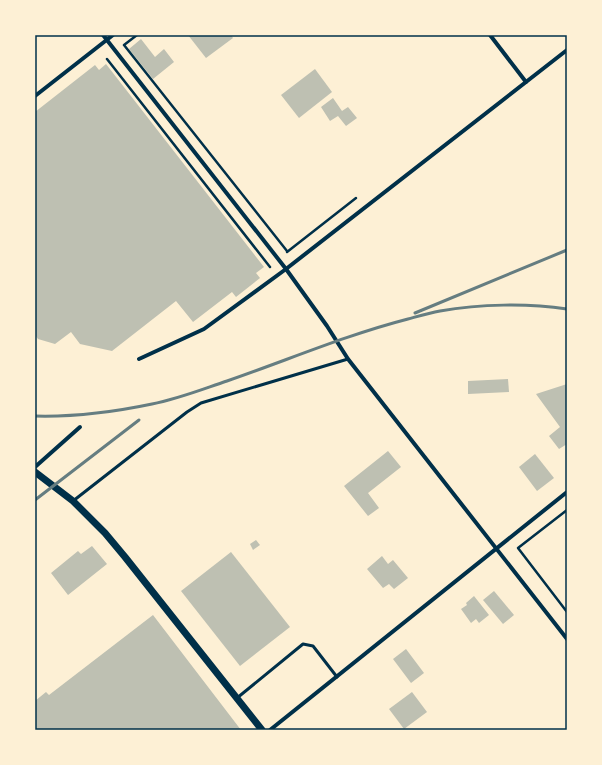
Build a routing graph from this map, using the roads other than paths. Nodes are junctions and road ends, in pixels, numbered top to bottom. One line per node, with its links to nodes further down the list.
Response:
1 (103, 35): 4 (street)
2 (113, 35): 4 (street)
3 (490, 35): 6 (street)
4 (106, 40): 7 (street); 8 (street)
5 (567, 50): 6 (street)
6 (526, 82): 8 (street)
7 (35, 96)
8 (286, 269): 9 (street); 10 (street)
9 (348, 359): 15 (lane); 16 (street)
10 (139, 360)
11 (80, 427): 12 (street)
12 (35, 467)
13 (35, 472): 15 (street)
14 (567, 492): 16 (street)
15 (73, 501): 19 (street)
16 (496, 548): 17 (street); 18 (street)
17 (567, 640)
18 (336, 677): 19 (lane); 21 (street)
19 (237, 698): 20 (street)
20 (262, 730)
21 (270, 730)

